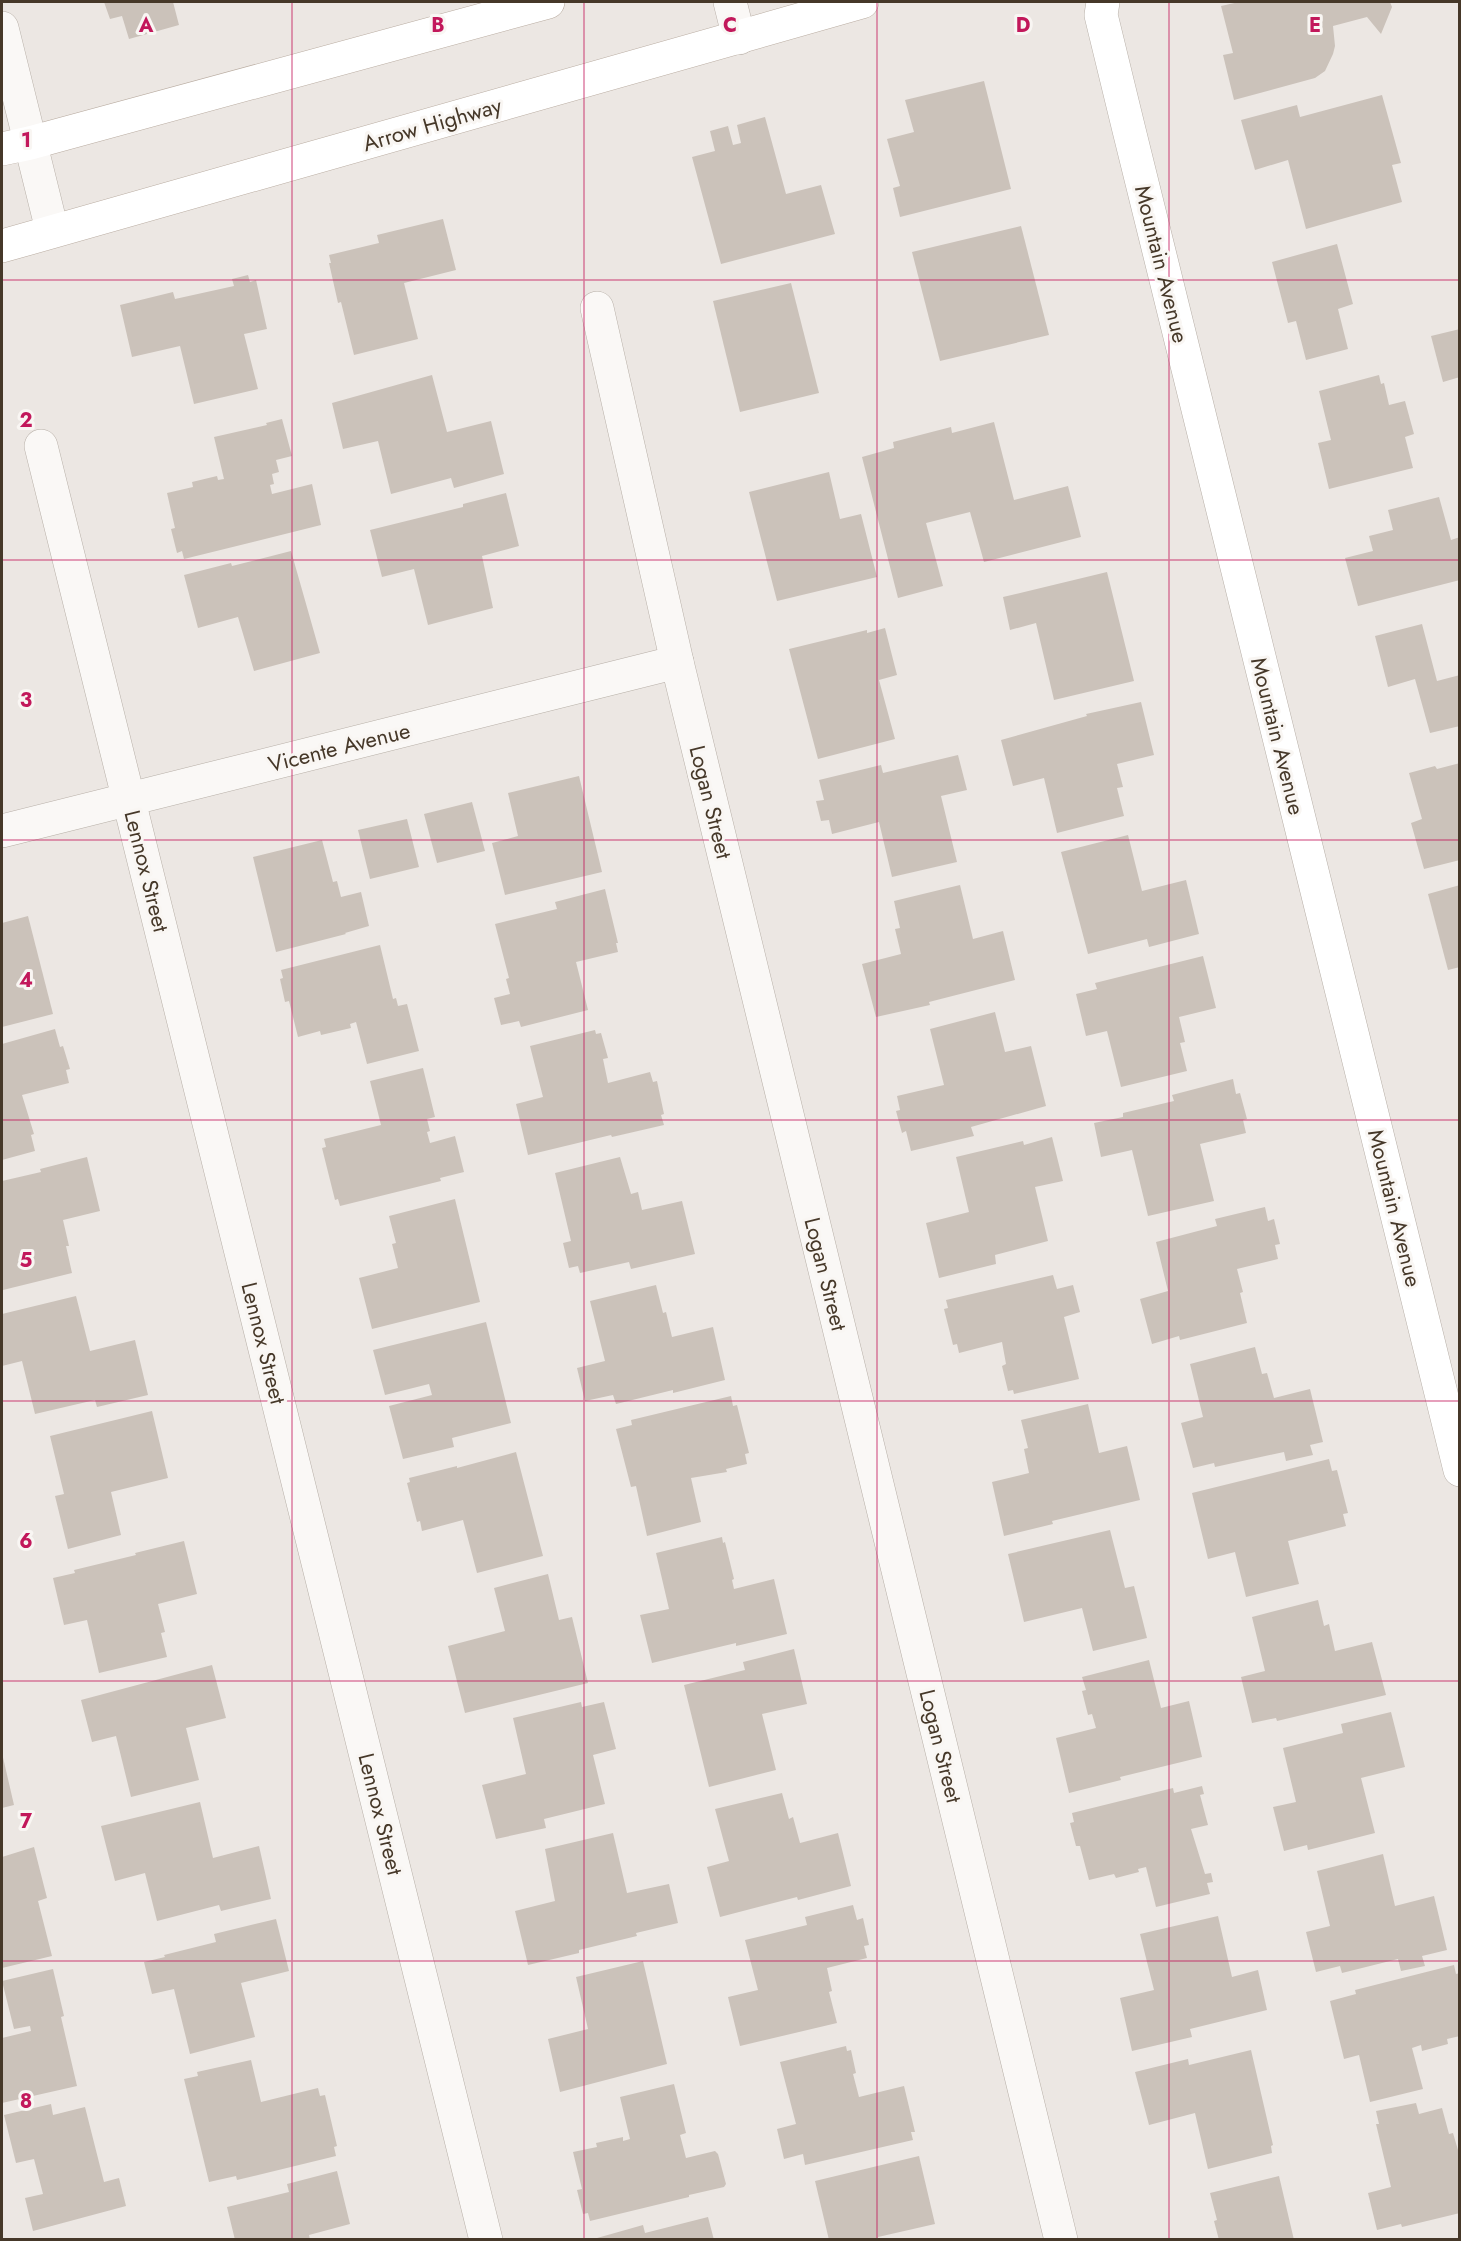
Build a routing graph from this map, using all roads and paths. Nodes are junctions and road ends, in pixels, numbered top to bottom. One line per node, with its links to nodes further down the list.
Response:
1 (548, 2): 7 (street)
2 (730, 2): 6 (street)
3 (862, 2): 6 (street, Arrow Highway)
4 (1103, 2): 15 (street, Mountain Avenue)
5 (2, 28): 7 (street)
6 (739, 38): 8 (street, Arrow Highway)
7 (16, 146): 8 (street)
8 (52, 230): 9 (street, Arrow Highway)
9 (2, 246)
10 (597, 308): 12 (street, Logan Street)
11 (41, 446): 13 (street, Lennox Street)
12 (677, 662): 13 (street, Vicente Avenue); 17 (street, Logan Street)
13 (130, 800): 14 (street, Vicente Avenue); 16 (street, Lennox Street)
14 (2, 831)
15 (1460, 1470)
16 (486, 2240)
17 (1061, 2240)

